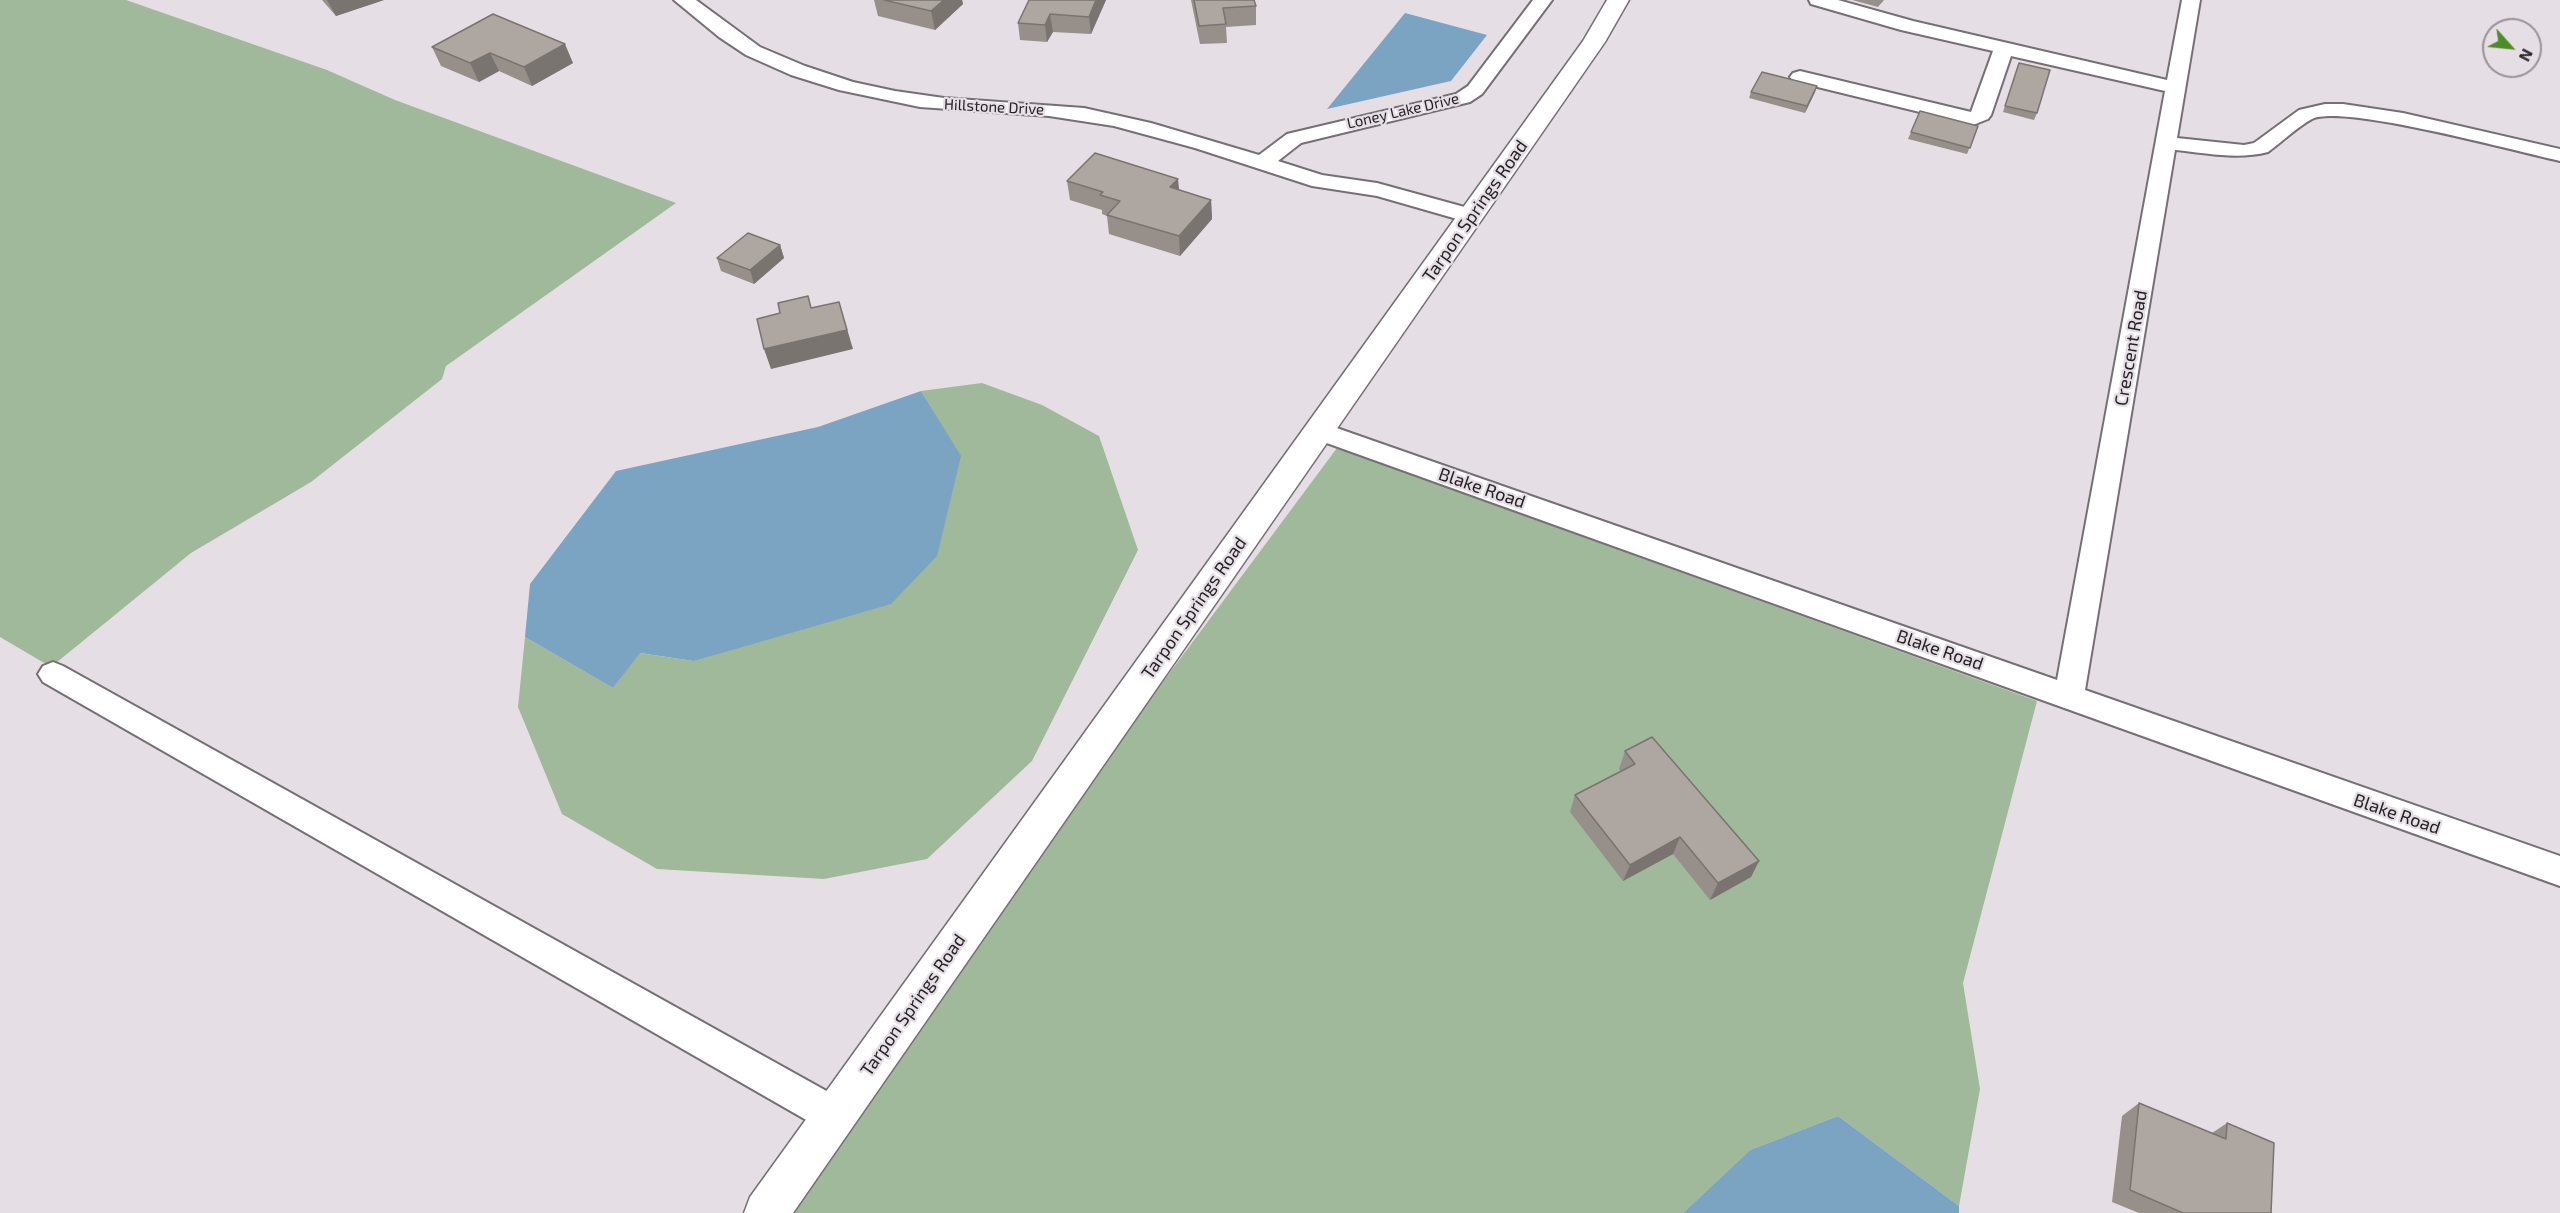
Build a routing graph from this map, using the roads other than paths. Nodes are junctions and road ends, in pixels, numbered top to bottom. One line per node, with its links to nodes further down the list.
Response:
1 (683, 0): 11 (street, Hillstone Drive)
2 (1543, 0): 11 (street, Loney Lake Drive)
3 (1618, 0): 12 (main road, Tarpon Springs Road)
4 (1818, 0): 6 (street)
5 (2191, 0): 8 (street, Crescent Road)
6 (2004, 48): 7 (street); 8 (street)
7 (1800, 76)
8 (2177, 88): 9 (street, Crescent Road)
9 (2167, 143): 10 (street); 15 (street, Crescent Road)
10 (2560, 155)
11 (1263, 163): 12 (street, Hillstone Drive)
12 (1466, 224): 13 (main road, Tarpon Springs Road)
13 (1319, 431): 15 (street, Blake Road); 17 (main road, Tarpon Springs Road)
14 (53, 674): 17 (street)
15 (2069, 696): 16 (street, Blake Road)
16 (2560, 871)
17 (835, 1116): 18 (main road, Tarpon Springs Road)
18 (766, 1213)

